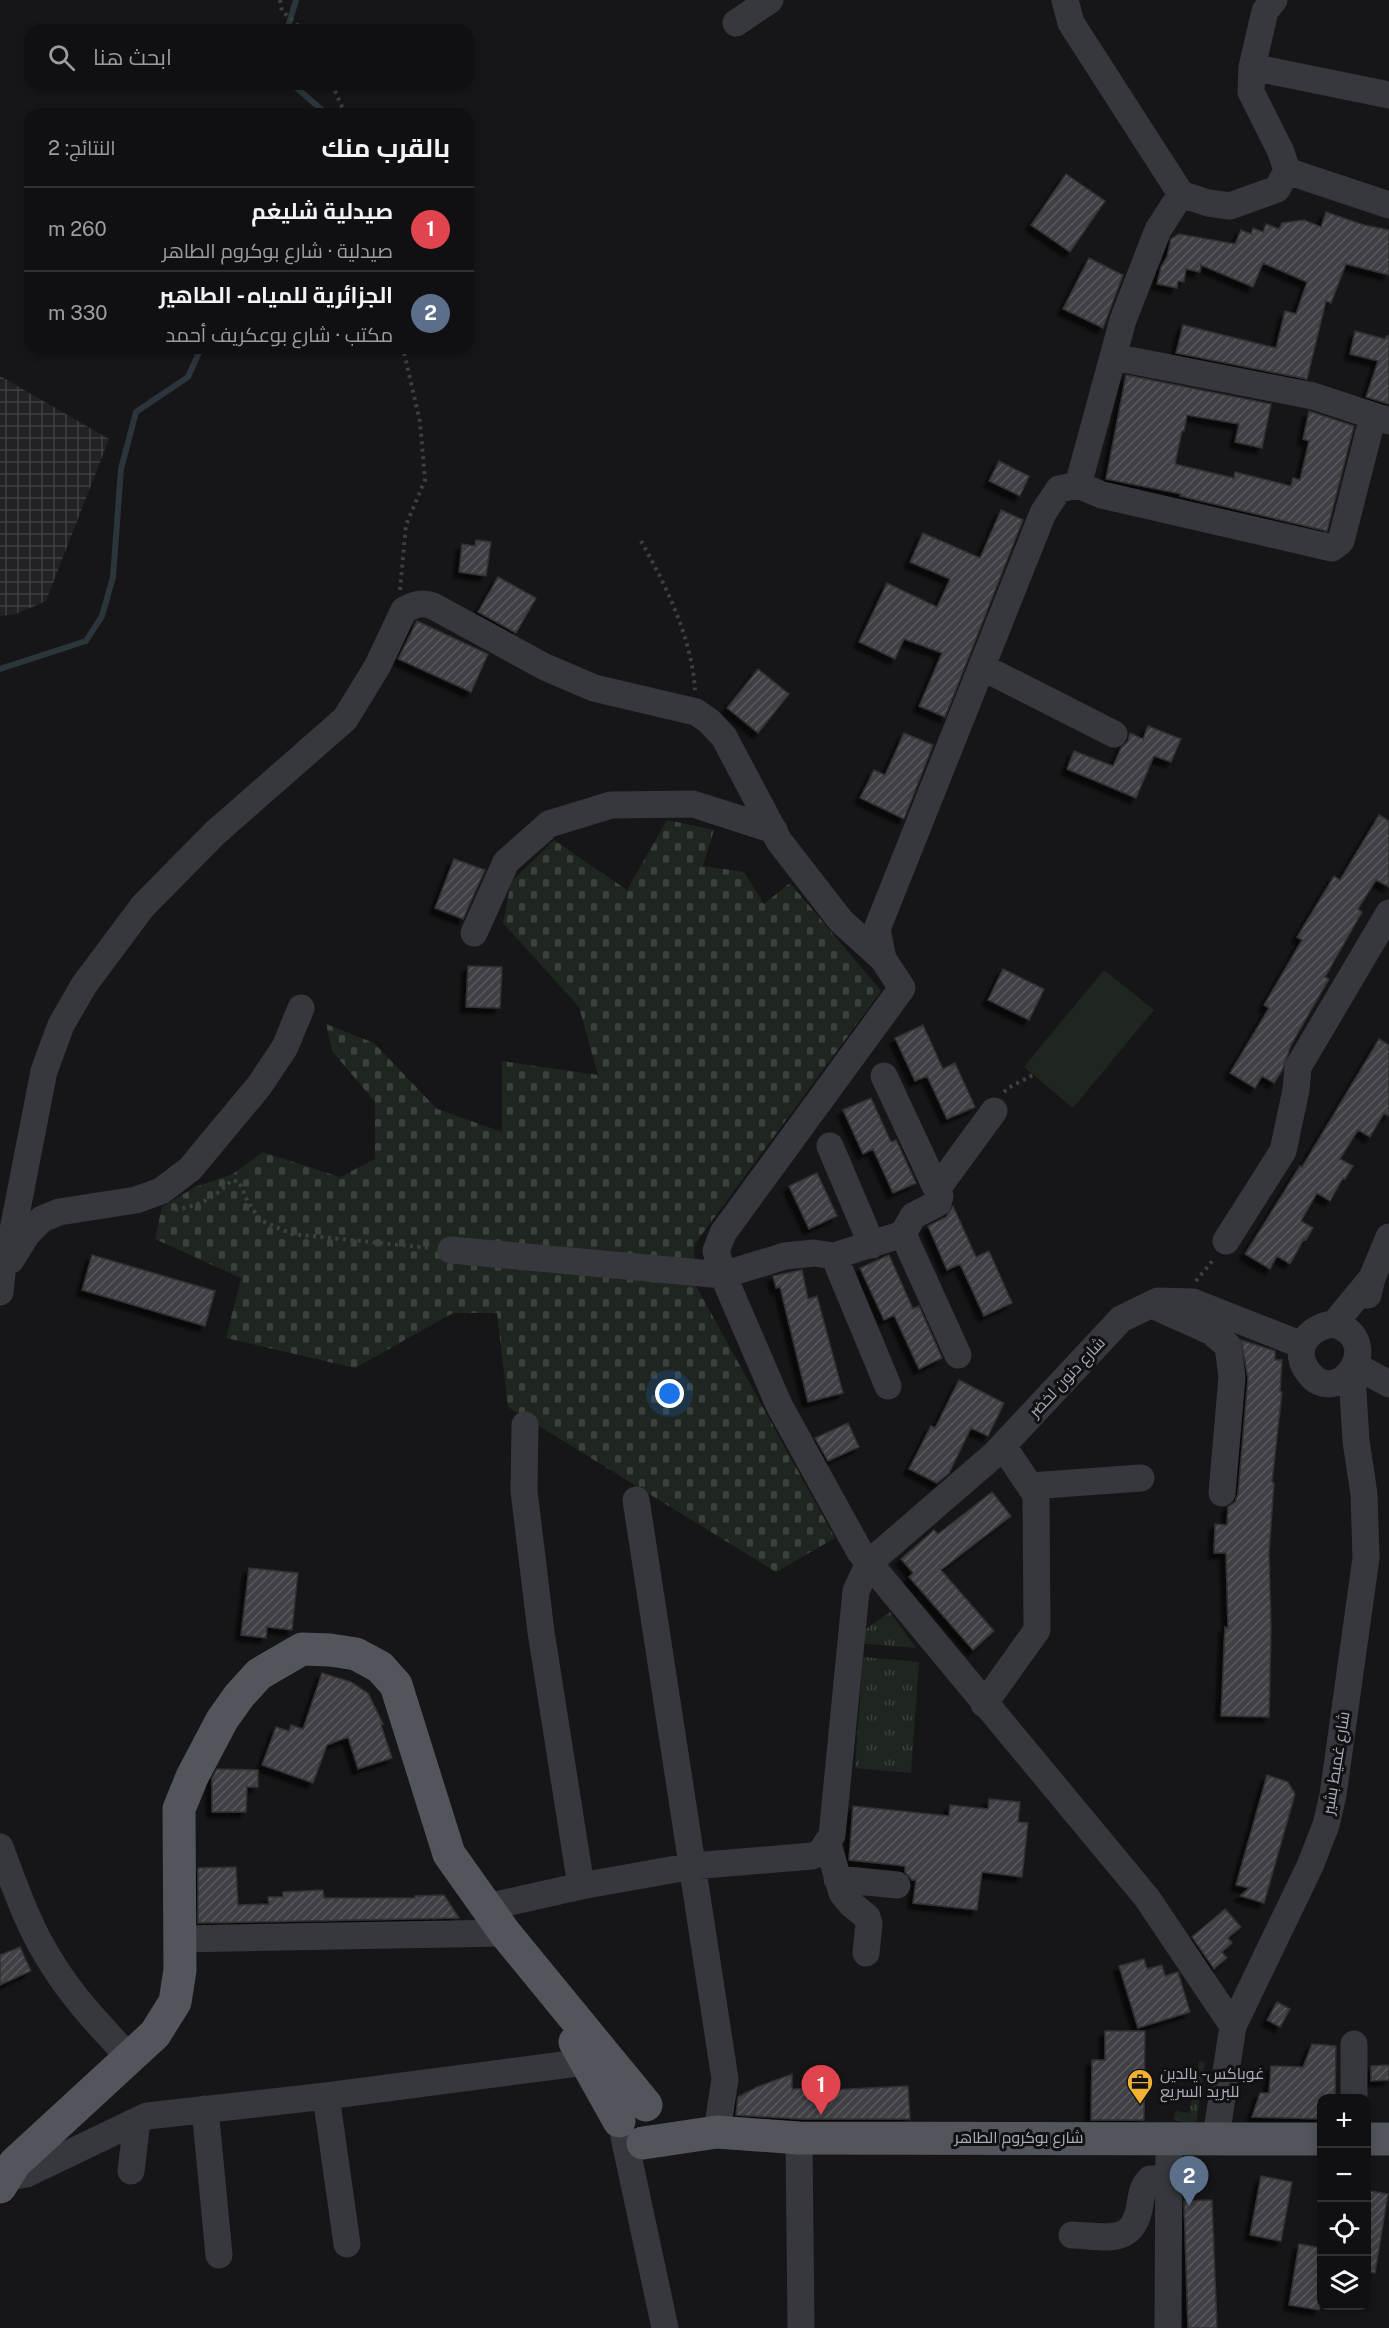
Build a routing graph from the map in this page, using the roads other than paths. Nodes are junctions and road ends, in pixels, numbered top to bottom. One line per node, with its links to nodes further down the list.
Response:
1 (770, 0): 4 (street)
2 (1065, 0): 8 (street)
3 (1274, 0): 5 (street)
4 (736, 22)
5 (1252, 67): 6 (street); 7 (street)
6 (1389, 95)
7 (1287, 171): 8 (street); 9 (street)
8 (1181, 195): 10 (street)
9 (1389, 205)
10 (1114, 357): 11 (street); 12 (street)
11 (1381, 419): 12 (street)
12 (1078, 485): 13 (street)
13 (982, 667): 14 (street); 18 (street)
14 (1114, 734)
15 (774, 830): 17 (street); 18 (street); 32 (street)
16 (1389, 913): 26 (street)
17 (474, 933)
18 (884, 958): 30 (street)
19 (301, 1008): 32 (street)
20 (884, 1076): 23 (street)
21 (994, 1111): 23 (street)
22 (830, 1146): 27 (street)
23 (938, 1189): 24 (street)
24 (903, 1234): 27 (street); 37 (street)
25 (1389, 1237): 31 (street)
26 (1226, 1241)
27 (872, 1245): 29 (street)
28 (451, 1250): 30 (street)
29 (834, 1256): 30 (street); 41 (street)
30 (723, 1275): 49 (street)
31 (1372, 1278): 34 (street); 35 (street)
32 (1, 1283)
33 (1150, 1304): 36 (street, شارع دنون لخضر); 44 (street, شارع دنون لخضر); 47 (street)
34 (1334, 1324): 35 (street); 36 (street)
35 (1357, 1339): 38 (street)
36 (1302, 1345): 39 (street)
37 (958, 1355)
38 (1355, 1371): 39 (street); 40 (street); 43 (street)
39 (1326, 1383): 43 (street)
40 (1389, 1384)
41 (888, 1386)
42 (525, 1425): 56 (street)
43 (1356, 1442): 61 (street, شارع غميط بشير)
44 (1003, 1446): 46 (street); 49 (street, شارع دنون لخضر)
45 (1141, 1478): 46 (street)
46 (1030, 1486): 50 (street)
47 (1222, 1493)
48 (636, 1500): 53 (street)
49 (869, 1563): 50 (street); 51 (street)
50 (984, 1704): 61 (street)
51 (828, 1844): 53 (street); 54 (street)
52 (0, 1847): 63 (street)
53 (693, 1866): 56 (street); 70 (street)
54 (837, 1879): 55 (street); 59 (street)
55 (897, 1885)
56 (581, 1886): 57 (street)
57 (496, 1920): 58 (street); 58 (main road); 60 (main road)
58 (179, 1939): 63 (main road)
59 (866, 1953)
60 (543, 1979): 64 (main road); 69 (main road)
61 (1233, 2026): 71 (street, شارع غميط بشير)
62 (1354, 2044): 65 (street)
63 (129, 2057): 79 (main road)
64 (585, 2062): 66 (street); 69 (main road)
65 (1354, 2094)
66 (326, 2096): 67 (street); 81 (street)
67 (205, 2109): 68 (street); 82 (street)
68 (137, 2121): 77 (street); 79 (street)
69 (637, 2123): 70 (main road, شارع بوكروم الطاهر); 83 (street)
70 (717, 2132): 72 (main road, شارع بوكروم الطاهر)
71 (1216, 2137): 73 (main road, شارع بوكروم الطاهر); 74 (main road, شارع بوكروم الطاهر)
72 (799, 2138): 73 (main road, شارع بوكروم الطاهر); 84 (street)
73 (1169, 2138): 78 (street)
74 (1317, 2139)
75 (1371, 2139): 76 (main road)
76 (1389, 2139)
77 (131, 2171)
78 (1169, 2179): 80 (street); 85 (street)
79 (3, 2182)
80 (1072, 2235)
81 (347, 2244)
82 (219, 2255)
83 (665, 2328)
84 (801, 2328)
85 (1167, 2328)

